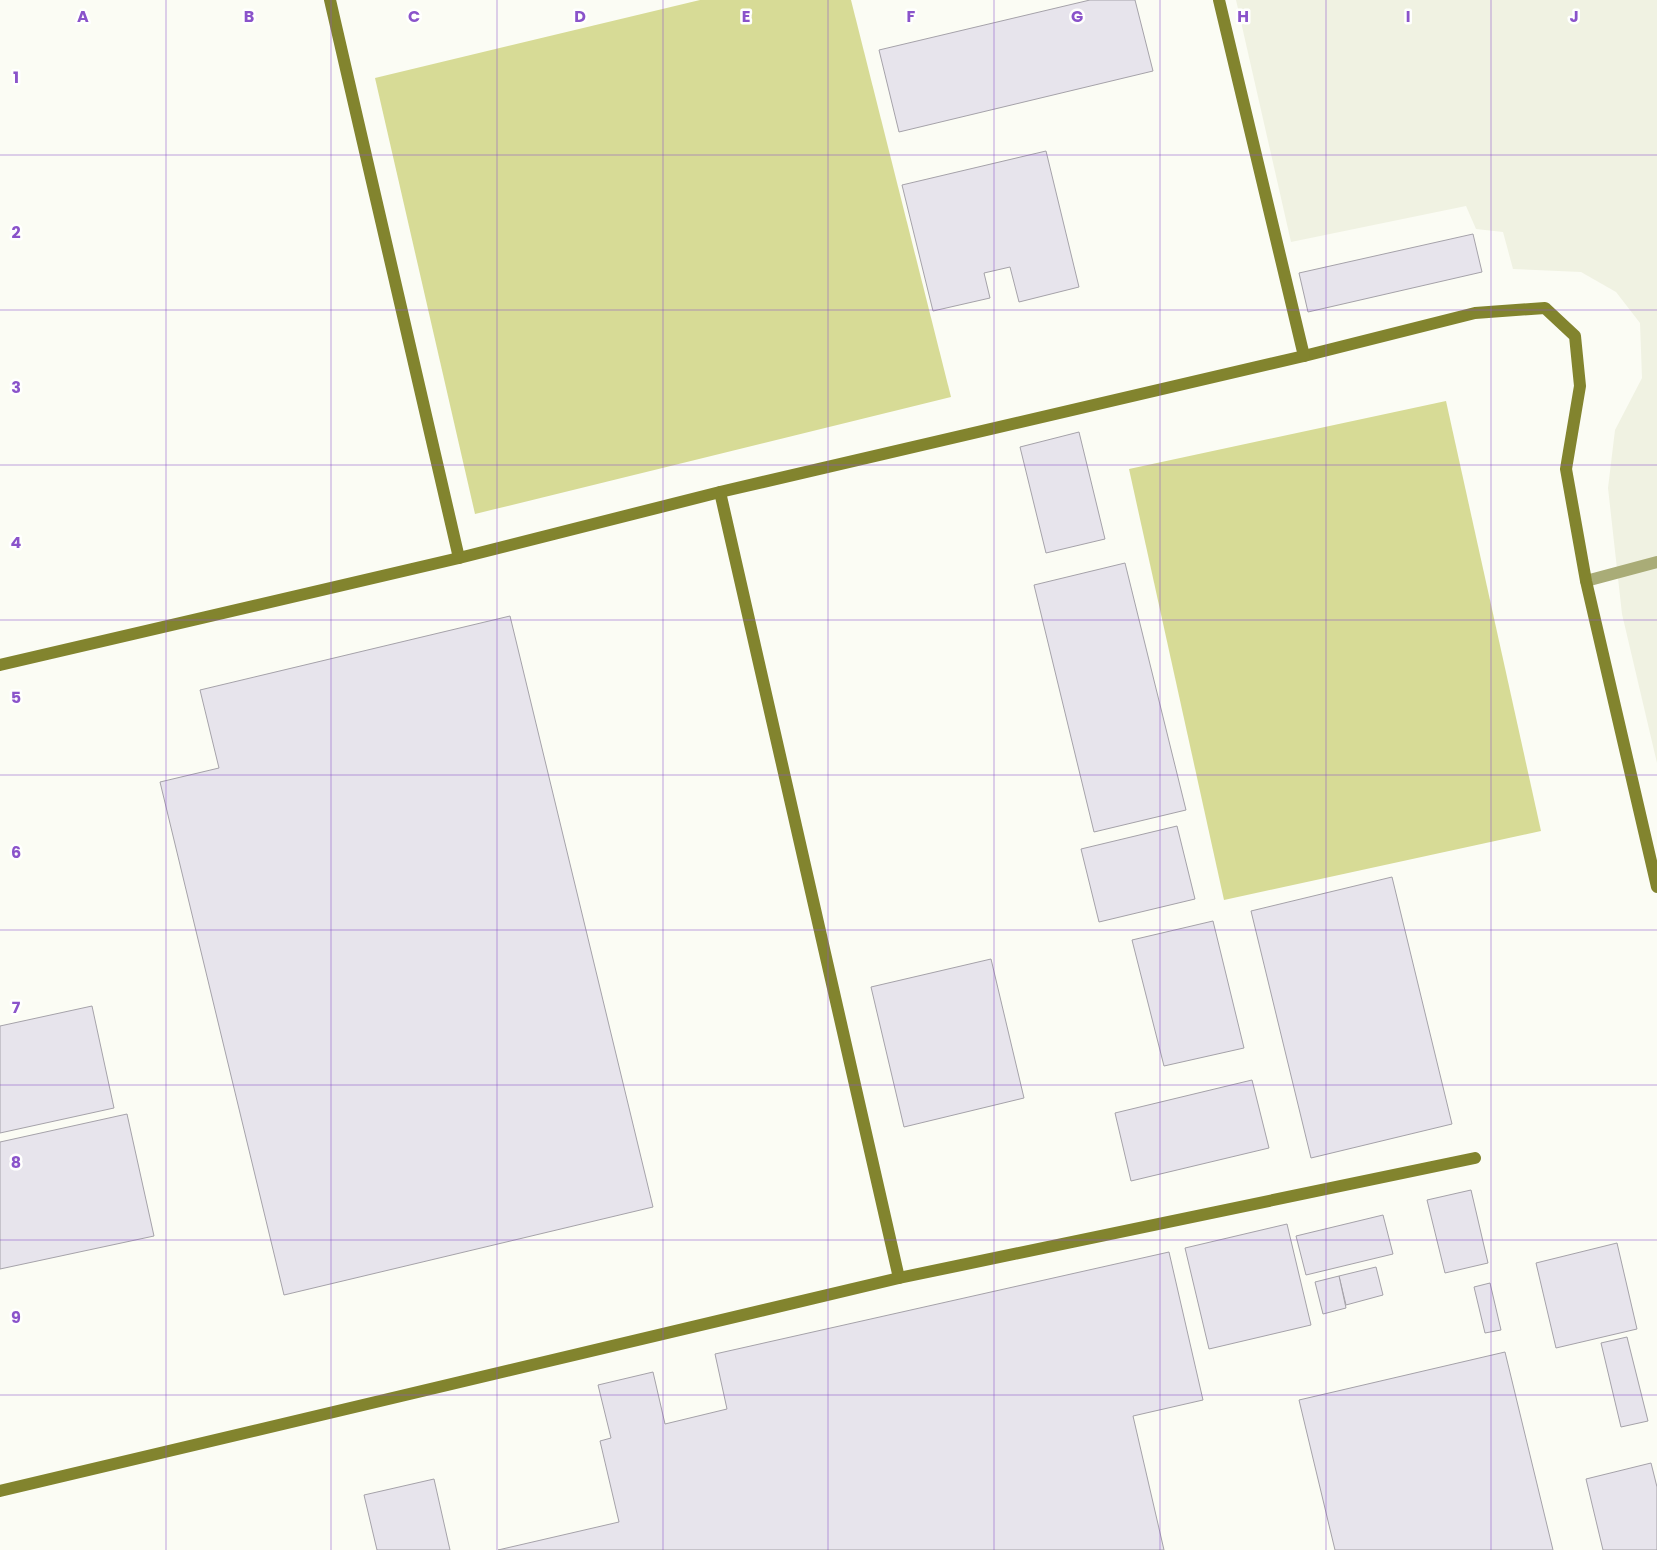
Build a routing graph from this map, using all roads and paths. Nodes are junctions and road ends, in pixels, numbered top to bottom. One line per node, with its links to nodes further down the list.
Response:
1 (330, 0): 5 (street)
2 (1219, 0): 3 (street)
3 (1304, 356): 4 (street); 7 (street)
4 (720, 492): 5 (street); 11 (street)
5 (459, 558): 8 (street)
6 (1657, 562): 7 (lane)
7 (1586, 581): 9 (street)
8 (0, 665)
9 (1657, 887)
10 (1475, 1158): 11 (street)
11 (899, 1278): 12 (street)
12 (0, 1491)

